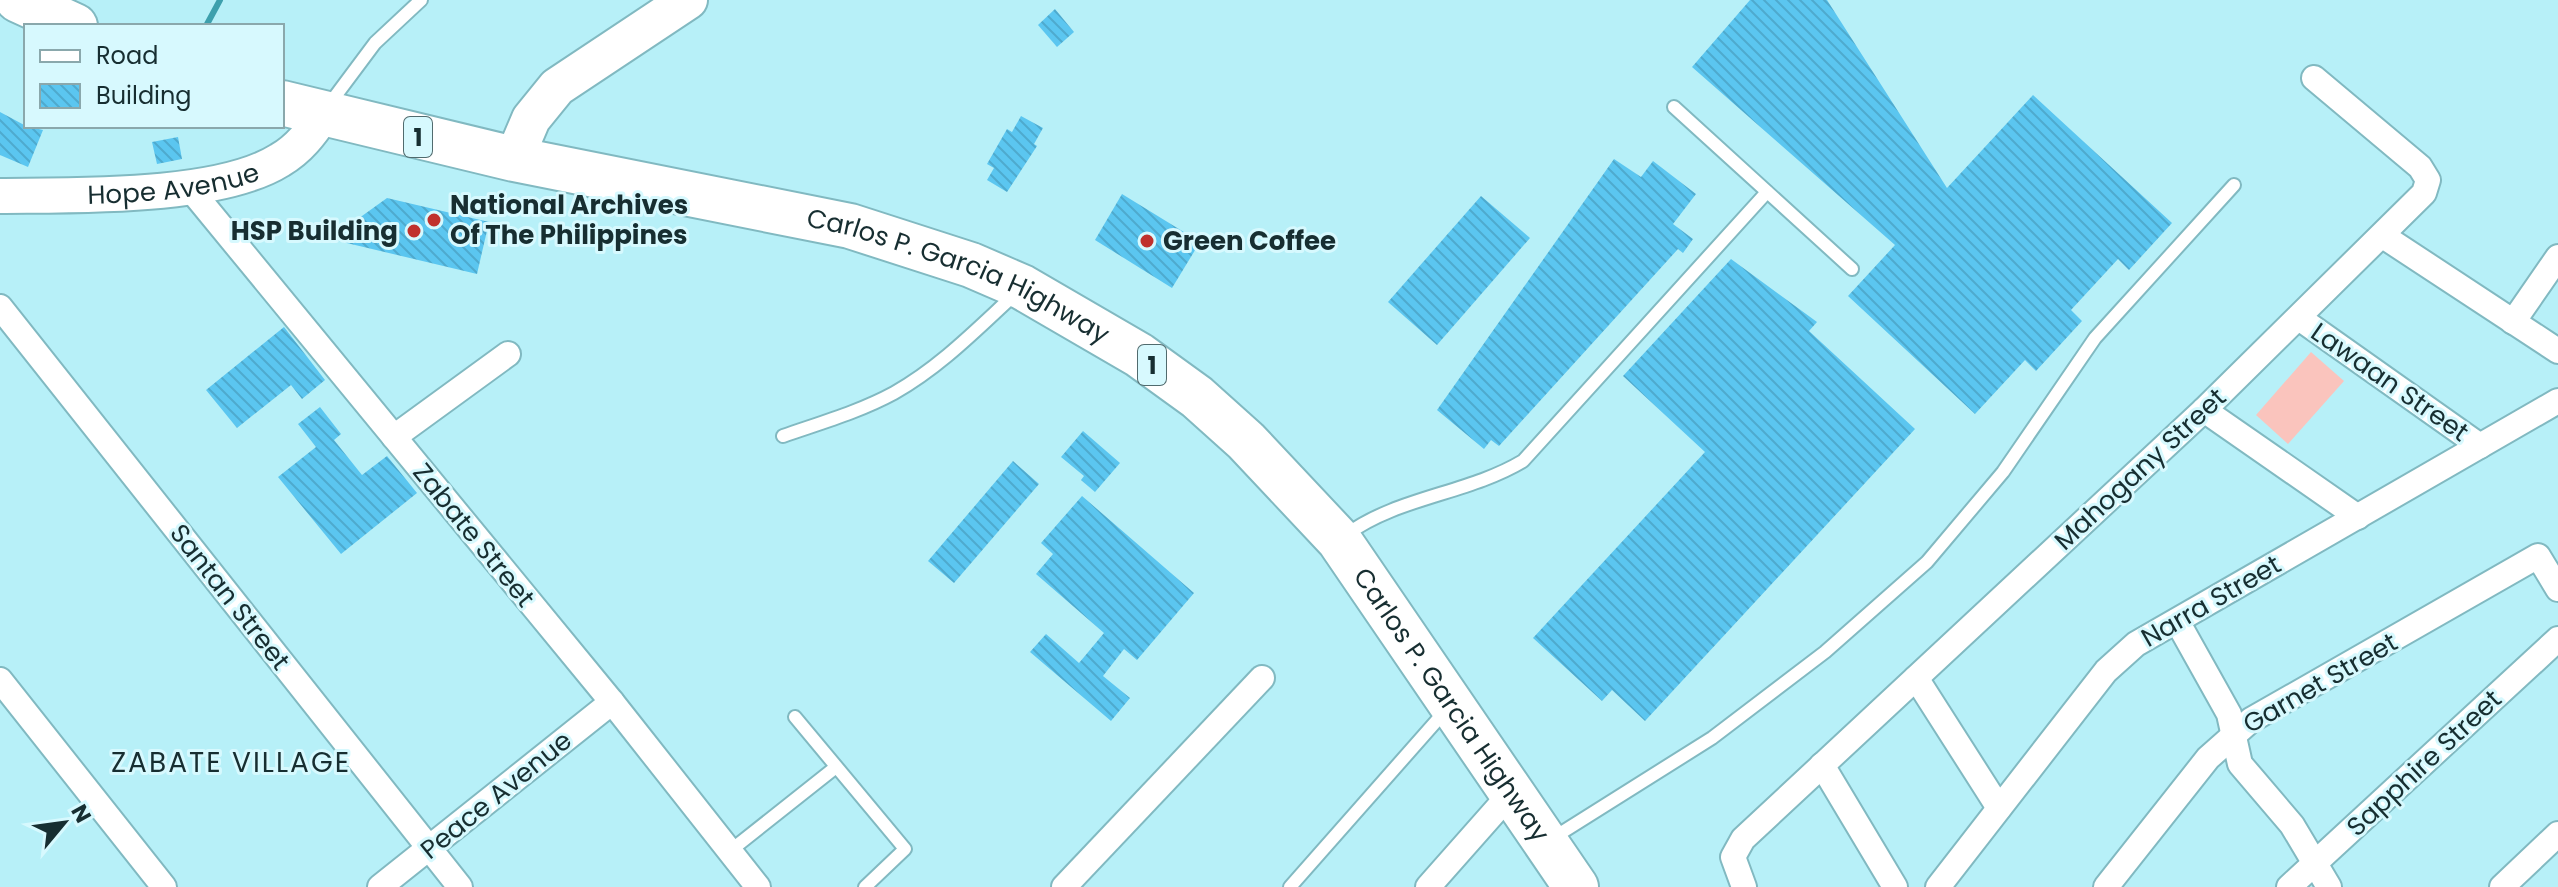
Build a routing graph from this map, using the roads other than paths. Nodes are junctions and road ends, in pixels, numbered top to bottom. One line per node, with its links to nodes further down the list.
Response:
1 (18, 0): 4 (highway)
2 (421, 0): 7 (lane)
3 (688, 0): 8 (main road)
4 (71, 24)
5 (2314, 78): 13 (street, Mahogany Street)
6 (1674, 107): 11 (lane)
7 (302, 109): 8 (highway, Carlos P. Garcia Highway / 1); 9 (main road, Hope Avenue)
8 (514, 159): 16 (highway, Carlos P. Garcia Highway / 1)
9 (187, 185): 12 (main road, Hope Avenue); 25 (street, Zabate Street)
10 (2234, 185): 44 (lane)
11 (1767, 192): 15 (lane); 28 (lane)
12 (0, 196)
13 (2383, 236): 18 (street, Mahogany Street); 19 (street)
14 (2558, 257): 19 (street)
15 (1852, 269)
16 (1022, 287): 24 (lane); 28 (highway, Carlos P. Garcia Highway / 1)
17 (0, 307): 45 (street, Santan Street)
18 (2299, 318): 23 (street, Mahogany Street); 26 (street, Lawaan Street)
19 (2513, 322): 20 (street)
20 (2558, 351)
21 (508, 354): 25 (street)
22 (2558, 401): 26 (street, Narra Street)
23 (2204, 410): 27 (street); 33 (street, Mahogany Street)
24 (783, 436)
25 (394, 437): 35 (street, Zabate Street)
26 (2480, 446): 27 (street, Narra Street)
27 (2358, 517): 30 (street, Narra Street)
28 (1339, 540): 36 (highway, Carlos P. Garcia Highway / 1)
29 (2558, 589): 38 (street, Garnet Street)
30 (2177, 621): 38 (street); 42 (street, Narra Street)
31 (2558, 639): 47 (street, Sapphire Street)
32 (1262, 678): 53 (street)
33 (1916, 678): 39 (street, Mahogany Street); 42 (street)
34 (0, 680): 48 (street)
35 (612, 702): 45 (street, Peace Avenue); 46 (street, Zabate Street)
36 (1453, 703): 41 (highway, Carlos P. Garcia Highway / 1); 54 (lane)
37 (795, 717): 40 (lane)
38 (2233, 733): 47 (street); 60 (street, Garnet Street)
39 (1822, 765): 57 (street, Mahogany Street); 58 (street)
40 (836, 767): 46 (lane); 52 (lane)
41 (1512, 792): 44 (highway, Carlos P. Garcia Highway / 1); 55 (street)
42 (1999, 808): 59 (street, Narra Street)
43 (2558, 834): 63 (street)
44 (1547, 842): 56 (highway, Carlos P. Garcia Highway / 1)
45 (429, 848): 49 (street, Peace Avenue); 50 (street, Santan Street)
46 (730, 851): 51 (street, Zabate Street)
47 (2315, 863): 61 (street, Sapphire Street); 62 (street)
48 (164, 887)
49 (380, 887)
50 (460, 887)
51 (758, 887)
52 (865, 887)
53 (1064, 887)
54 (1290, 887)
55 (1428, 887)
56 (1576, 887)
57 (1744, 887)
58 (1895, 887)
59 (1938, 887)
60 (2106, 887)
61 (2289, 887)
62 (2329, 887)
63 (2502, 887)

